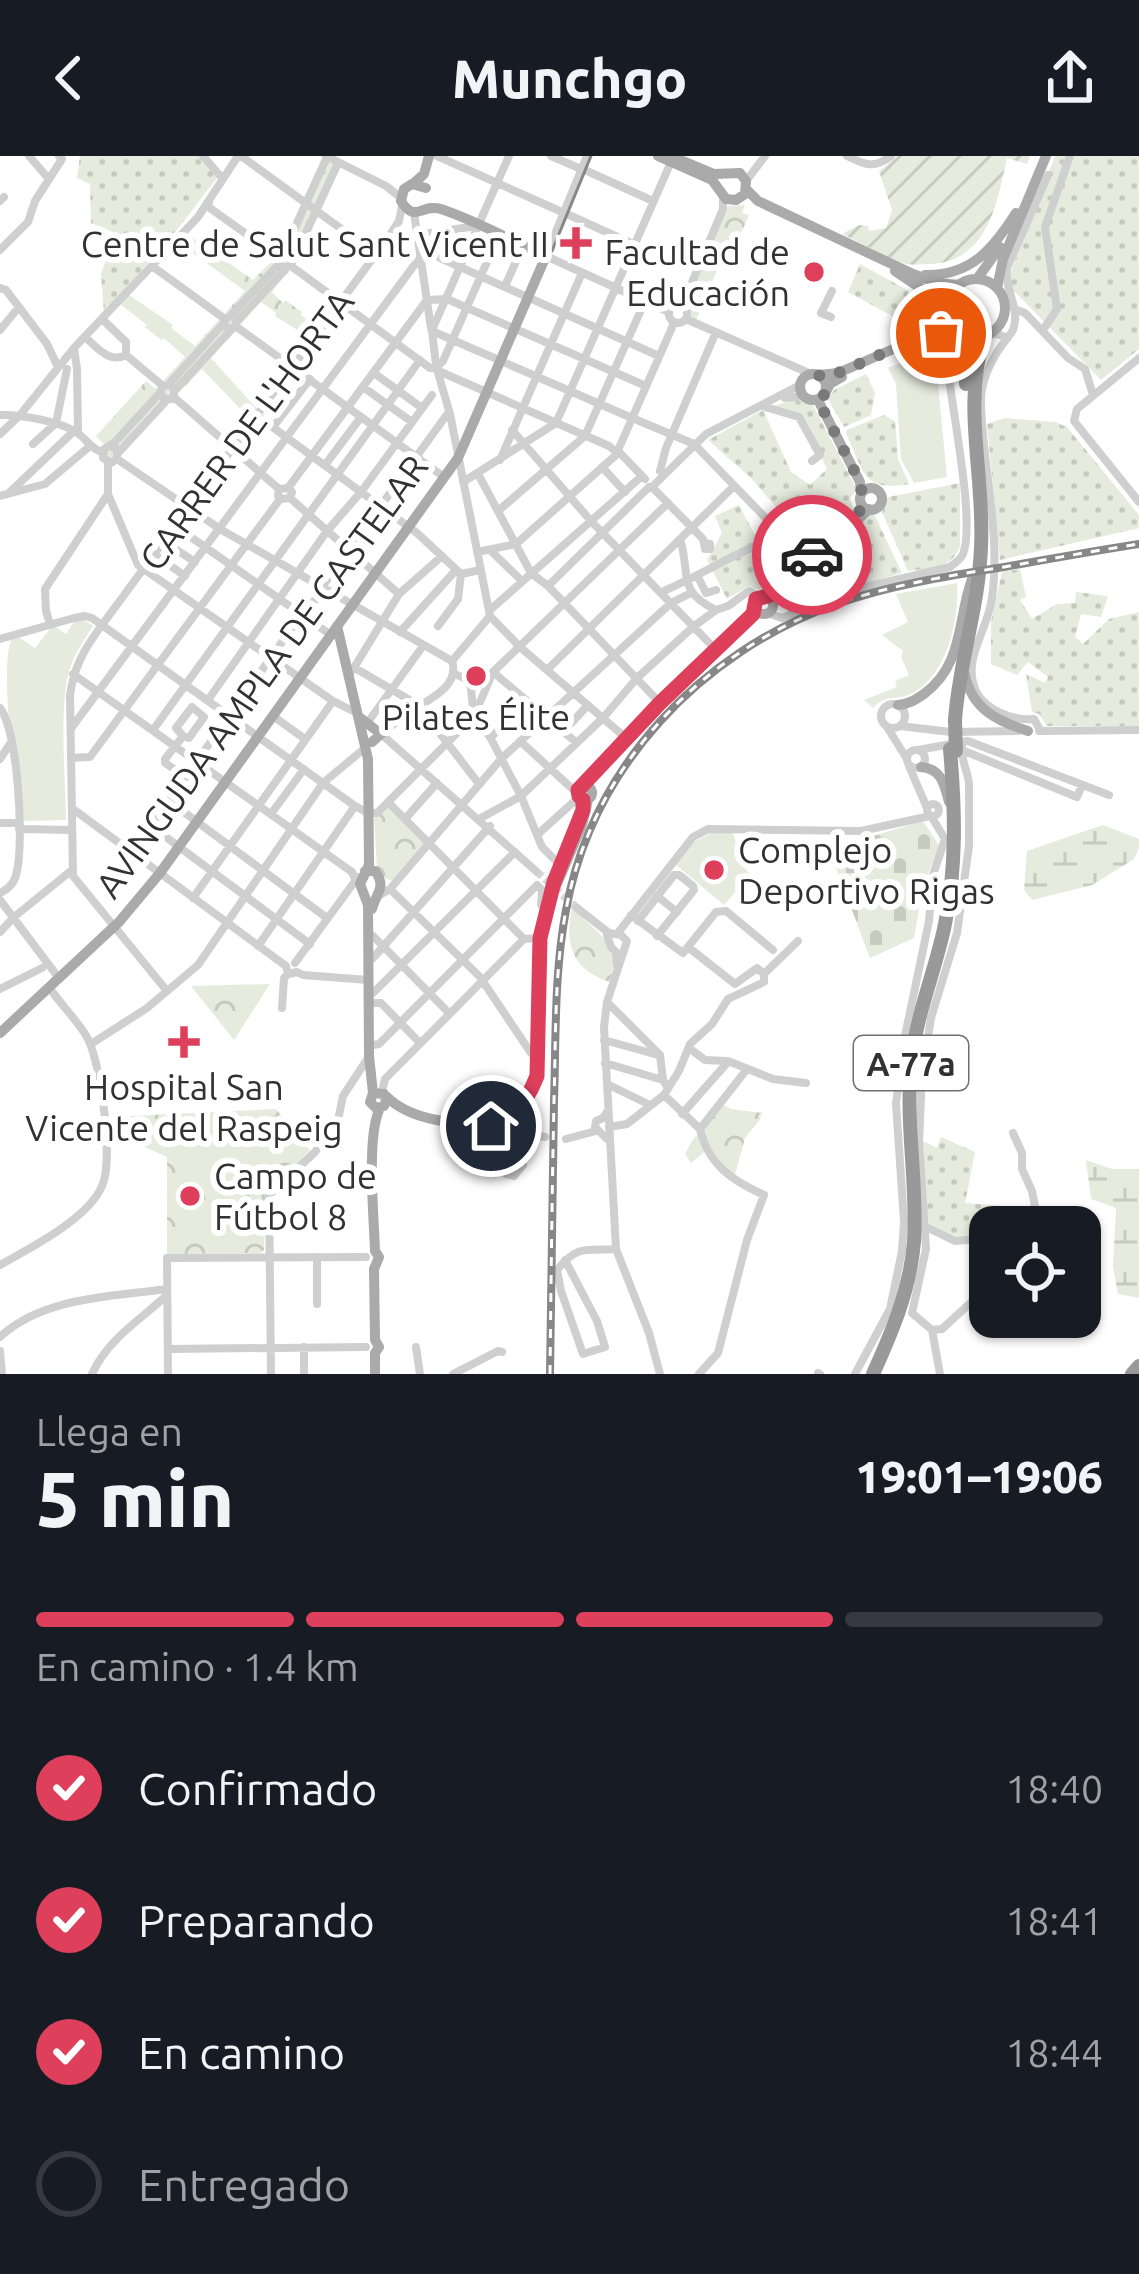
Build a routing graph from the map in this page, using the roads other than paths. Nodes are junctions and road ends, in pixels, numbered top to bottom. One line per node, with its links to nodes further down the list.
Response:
1 (28, 156): 20 (street)
2 (59, 156): 20 (street)
3 (203, 156): 19 (street)
4 (239, 156): 19 (street); 24 (street); 25 (street)
5 (326, 156): 16 (street); 24 (street)
6 (433, 156): 21 (street); 26 (main road)
7 (509, 156): 21 (street)
8 (551, 156): 17 (street)
9 (587, 156): 17 (street)
10 (763, 156): 22 (street)
11 (847, 156): 12 (street)
12 (891, 156)
13 (1043, 156): 28 (main road); 47 (main road)
14 (1070, 156): 74 (street)
15 (667, 158): 22 (main road); 22 (main road); 23 (street)
16 (338, 163): 26 (street); 27 (street)
17 (584, 170): 23 (street); 29 (street)
18 (1048, 175): 60 (street)
19 (220, 177): 25 (street)
20 (48, 178): 34 (street)
21 (498, 183): 29 (street); 30 (street)
22 (734, 192): 41 (main road); 56 (street); 59 (main road)
23 (653, 200): 32 (street)
24 (305, 203): 27 (street); 38 (street)
25 (207, 206): 38 (street); 39 (street)
26 (416, 207): 30 (main road); 30 (street); 35 (street); 36 (street, CARRER DE L'HORTA)
27 (316, 210): 36 (street); 38 (street)
28 (1016, 213): 41 (main road); 44 (main road)
29 (566, 214): 32 (street); 37 (street)
30 (478, 226): 31 (main road); 40 (street)
31 (499, 235): 33 (main road); 43 (street)
32 (634, 244): 49 (street)
33 (524, 246): 37 (main road); 46 (street)
34 (0, 250)
35 (420, 253): 40 (street); 53 (street); 70 (street)
36 (376, 254): 55 (street, CARRER DE L'HORTA)
37 (546, 256): 42 (street); 52 (main road, AVINGUDA AMPLA DE CASTELAR)
38 (285, 262): 55 (street); 67 (street)
39 (152, 266): 66 (street); 67 (street)
40 (461, 266): 43 (street); 51 (street)
41 (900, 268): 45 (main road)
42 (582, 273): 49 (street); 63 (street)
43 (481, 276): 46 (street); 58 (street)
44 (977, 278): 45 (main road); 47 (main road)
45 (958, 285): 59 (main road)
46 (505, 286): 52 (street)
47 (997, 287): 68 (main road)
48 (0, 288): 57 (street)
49 (615, 288): 54 (street); 72 (street)
50 (832, 291): 64 (street)
51 (447, 298): 53 (street); 58 (street); 75 (street)
52 (530, 298): 63 (street); 71 (main road, AVINGUDA AMPLA DE CASTELAR)
53 (427, 300): 62 (street)
54 (644, 301): 61 (street); 83 (street)
55 (340, 303): 70 (street); 94 (street, CARRER DE L'HORTA)
56 (682, 306): 61 (street); 65 (street)
57 (19, 307): 73 (street); 96 (street)
58 (467, 308): 71 (street); 82 (street)
59 (946, 309): 77 (main road, A-77a); 102 (main road)
60 (1014, 309): 74 (street); 81 (street)
61 (669, 312): 69 (street)
62 (424, 313): 75 (street); 84 (street)
63 (564, 313): 72 (street); 85 (street)
64 (831, 317)
65 (686, 319): 69 (street); 76 (street)
66 (102, 320): 80 (street); 88 (street)
67 (231, 322): 94 (street); 110 (street)
68 (1001, 322): 79 (main road); 81 (street)
69 (674, 323): 89 (street)
70 (370, 324): 84 (street); 107 (street)
71 (514, 328): 85 (street); 93 (main road, AVINGUDA AMPLA DE CASTELAR)
72 (597, 328): 83 (street); 92 (street)
73 (0, 330)
74 (1043, 330): 97 (street)
75 (432, 331): 82 (street); 95 (street)
76 (716, 332): 102 (street); 135 (street)
77 (960, 333): 78 (main road); 79 (main road); 211 (highway, A-77a)
78 (938, 334): 86 (main road); 103 (street)
79 (986, 336): 81 (street); 186 (highway, A-77a)
80 (85, 338): 87 (street); 88 (street)
81 (1008, 338): 283 (street)
82 (452, 340): 93 (street); 95 (street)
83 (627, 341): 89 (street); 99 (street)
84 (396, 343): 91 (street); 98 (street)
85 (550, 345): 92 (street); 100 (street)
86 (915, 345): 103 (street); 114 (main road)
87 (74, 348): 96 (street); 96 (street)
88 (126, 355): 110 (street)
89 (659, 356): 105 (street)
90 (1139, 358): 104 (street)
91 (420, 360): 95 (street); 108 (street)
92 (583, 360): 99 (street); 109 (street)
93 (501, 361): 100 (street); 111 (main road, AVINGUDA AMPLA DE CASTELAR)
94 (292, 366): 101 (street); 124 (street, CARRER DE L'HORTA)
95 (435, 366): 111 (street); 121 (street)
96 (68, 368): 123 (street); 129 (street); 133 (street)
97 (1085, 369): 104 (street); 113 (street)
98 (374, 373): 106 (street); 108 (street)
99 (614, 373): 105 (street); 115 (street)
100 (537, 376): 109 (street); 120 (street)
101 (310, 379): 107 (street); 131 (street)
102 (807, 382): 114 (main road); 114 (main road); 117 (street)
103 (950, 384): 225 (street)
104 (1106, 385): 113 (street)
105 (646, 386): 126 (street)
106 (363, 387): 116 (street); 118 (street)
107 (323, 389): 118 (street); 137 (street)
108 (398, 390): 116 (street); 119 (street)
109 (569, 390): 115 (street); 128 (street)
110 (168, 392): 143 (street); 145 (street)
111 (487, 393): 120 (street); 148 (main road, AVINGUDA AMPLA DE CASTELAR)
112 (432, 394): 119 (street)
113 (1094, 395): 171 (street)
114 (822, 396): 225 (main road)
115 (600, 403): 126 (street); 136 (street)
116 (388, 405): 127 (street); 130 (street)
117 (761, 406): 140 (street); 151 (street)
118 (348, 407): 125 (street); 146 (street)
119 (422, 408): 127 (street)
120 (522, 408): 128 (street); 132 (street)
121 (449, 412): 147 (street); 148 (street)
122 (0, 415): 123 (street)
123 (20, 415): 129 (street); 134 (street)
124 (256, 416): 131 (street); 143 (street, CARRER DE L'HORTA)
125 (361, 417): 130 (street); 152 (street)
126 (635, 419): 135 (street); 144 (street)
127 (412, 422): 138 (street)
128 (556, 423): 136 (street); 141 (street)
129 (53, 424): 133 (street); 139 (street)
130 (373, 425): 138 (street); 158 (street)
131 (273, 427): 137 (street)
132 (512, 430): 141 (street); 149 (street)
133 (76, 432): 142 (street); 150 (street)
134 (0, 434)
135 (673, 435): 140 (street); 156 (street)
136 (585, 436): 144 (street); 155 (street)
137 (287, 438): 146 (street); 157 (street)
138 (397, 443): 147 (street); 165 (street)
139 (33, 444)
140 (694, 444): 153 (street); 164 (street)
141 (525, 445): 149 (street); 155 (street)
142 (90, 446): 145 (street); 160 (street)
143 (232, 448): 157 (street); 174 (street, CARRER DE L'HORTA)
144 (618, 452): 154 (street); 163 (street)
145 (111, 454): 167 (street); 174 (street)
146 (312, 456): 152 (street); 168 (street)
147 (418, 458): 161 (street); 173 (street)
148 (458, 458): 161 (main road, AVINGUDA AMPLA DE CASTELAR); 162 (street)
149 (500, 460): 159 (street)
150 (42, 461): 160 (street); 169 (street)
151 (812, 461)
152 (325, 465): 158 (street)
153 (673, 466): 156 (street); 163 (street)
154 (602, 467): 166 (street); 170 (street)
155 (546, 470): 170 (street); 175 (street)
156 (660, 471): 163 (street)
157 (261, 473): 168 (street); 181 (street)
158 (338, 474): 165 (street); 176 (street)
159 (478, 474): 162 (street); 175 (street)
160 (55, 475): 169 (street)
161 (444, 477): 179 (main road, AVINGUDA AMPLA DE CASTELAR)
162 (463, 482): 196 (street)
163 (649, 483): 166 (street); 172 (street); 183 (street)
164 (734, 486): 180 (street); 184 (street)
165 (361, 492): 173 (street); 182 (street)
166 (625, 492): 177 (street)
167 (108, 494): 202 (street); 231 (street)
168 (285, 494): 176 (street); 187 (street)
169 (4, 495)
170 (569, 496): 177 (street); 188 (street)
171 (1139, 502)
172 (668, 503): 180 (street); 195 (street)
173 (382, 507): 179 (street); 193 (street)
174 (188, 508): 178 (street, CARRER DE L'HORTA); 181 (street)
175 (498, 511): 188 (street)
176 (308, 514): 182 (street); 199 (street)
177 (591, 521): 183 (street); 207 (street)
178 (175, 526): 192 (street); 202 (street, CARRER DE L'HORTA)
179 (409, 526): 197 (street); 204 (main road, AVINGUDA AMPLA DE CASTELAR)
180 (692, 527): 185 (street); 189 (street)
181 (220, 529): 187 (street); 192 (street)
182 (327, 531): 193 (street); 206 (street)
183 (602, 533): 195 (street); 215 (street)
184 (784, 537)
185 (680, 539): 209 (street); 213 (street)
186 (982, 542): 276 (highway, A-77a); 277 (main road, A-77a)
187 (247, 543): 199 (street); 201 (street)
188 (515, 543): 194 (street); 207 (street)
189 (706, 543)
190 (168, 544): 200 (street)
191 (758, 545): 210 (street)
192 (206, 548): 200 (street); 201 (street)
193 (350, 550): 204 (street); 216 (street)
194 (490, 550): 196 (street); 212 (street)
195 (619, 550): 209 (street); 224 (street)
196 (477, 552): 203 (street)
197 (442, 556): 205 (street); 219 (street)
198 (158, 557): 208 (street)
199 (276, 560): 206 (street); 214 (street)
200 (195, 562): 208 (street)
201 (232, 566): 214 (street); 226 (street)
202 (143, 569): 218 (street); 232 (street, CARRER DE L'HORTA)
203 (480, 569): 205 (street); 228 (street)
204 (375, 572): 219 (street); 223 (main road, AVINGUDA AMPLA DE CASTELAR)
205 (459, 572): 233 (street); 238 (street)
206 (298, 573): 216 (street); 221 (street)
207 (531, 573): 212 (street); 215 (street)
208 (185, 575): 218 (street)
209 (642, 575): 222 (street); 236 (street)
210 (698, 577): 213 (street); 220 (street)
211 (972, 579): 269 (main road, A-77a); 276 (highway, A-77a)
212 (522, 581): 228 (street)
213 (685, 581): 217 (street); 220 (street)
214 (258, 585): 221 (street); 234 (street)
215 (548, 586): 224 (street)
216 (326, 589): 223 (street); 229 (street)
217 (666, 590)
218 (174, 591): 226 (street); 241 (street)
219 (398, 594): 230 (street)
220 (703, 594): 222 (street); 227 (street)
221 (279, 599): 229 (street); 240 (street)
222 (671, 603): 235 (street); 246 (street)
223 (352, 604): 230 (street); 237 (main road, AVINGUDA AMPLA DE CASTELAR)
224 (564, 604): 236 (street); 243 (street)
225 (765, 605): 227 (street); 245 (main road); 314 (main road)
226 (200, 608): 234 (street); 249 (street)
227 (716, 610): 235 (street)
228 (490, 613): 243 (street); 248 (street)
229 (302, 614): 237 (street); 247 (street)
230 (382, 622): 238 (street); 251 (street)
231 (50, 624): 232 (street); 239 (street)
232 (102, 624): 241 (street); 254 (street, CARRER DE L'HORTA)
233 (438, 626)
234 (227, 627): 240 (street); 257 (street)
235 (693, 627): 245 (street); 256 (street)
236 (588, 629): 246 (street); 250 (street)
237 (334, 630): 251 (main road); 255 (main road, AVINGUDA AMPLA DE CASTELAR)
238 (400, 632): 242 (street)
239 (4, 638): 244 (street)
240 (249, 642): 247 (street); 261 (street)
241 (133, 646): 249 (street); 259 (street)
242 (423, 646): 248 (street); 258 (street)
243 (520, 647): 250 (street); 252 (street)
244 (0, 648)
245 (715, 649): 263 (main road)
246 (614, 655): 256 (street); 260 (street)
247 (271, 657): 255 (street); 270 (street)
248 (452, 661): 253 (street)
249 (158, 665): 257 (street); 268 (street)
250 (547, 670): 260 (street)
251 (353, 671): 258 (street); 275 (main road)
252 (493, 672): 266 (street); 272 (street)
253 (454, 673): 265 (street); 272 (street)
254 (73, 674): 259 (street); 280 (street)
255 (300, 677): 262 (street); 271 (main road, AVINGUDA AMPLA DE CASTELAR)
256 (637, 679): 263 (street); 274 (street)
257 (186, 685): 261 (street); 281 (street)
258 (391, 689): 265 (street); 275 (street)
259 (99, 692): 268 (street); 280 (street)
260 (573, 692): 264 (street); 273 (street)
261 (208, 700): 270 (street)
262 (333, 700): 275 (street); 291 (street)
263 (660, 703): 290 (main road)
264 (588, 705): 274 (street); 285 (street)
265 (418, 706): 293 (street); 295 (street)
266 (533, 706): 273 (street); 289 (street)
267 (0, 708): 292 (street)
268 (125, 710): 281 (street); 299 (street)
269 (901, 710): 278 (street); 279 (street); 282 (street)
270 (230, 716): 288 (street); 304 (street)
271 (273, 716): 288 (main road, AVINGUDA AMPLA DE CASTELAR); 291 (street)
272 (475, 716): 289 (street); 295 (street)
273 (545, 716): 285 (street); 294 (street)
274 (604, 718): 290 (street); 296 (street)
275 (362, 719): 293 (main road)
276 (950, 723): 277 (street); 282 (street); 286 (street); 298 (highway, A-77a, bridge)
277 (997, 724): 283 (main road); 286 (street)
278 (886, 725): 279 (street); 301 (street)
279 (899, 726): 282 (street); 301 (street)
280 (70, 729): 299 (street)
281 (153, 730): 297 (street)
282 (927, 730)
283 (1034, 730): 284 (street); 286 (street)
284 (1139, 730)
285 (564, 731): 296 (street)
286 (968, 731)
287 (183, 736): 297 (street)
288 (258, 736): 303 (street); 309 (main road, AVINGUDA AMPLA DE CASTELAR)
289 (490, 737): 300 (street)
290 (626, 738): 314 (main road)
291 (305, 739): 303 (street)
292 (12, 741): 302 (street); 331 (street)
293 (371, 741): 306 (street); 310 (street); 324 (main road)
294 (520, 741): 300 (street); 307 (street)
295 (447, 743): 306 (street); 312 (street)
296 (577, 743): 307 (street)
297 (176, 746): 304 (street); 308 (street)
298 (957, 747): 301 (street); 313 (street); 313 (street); 396 (highway, A-77a); 427 (street); 458 (highway, A-77a)
299 (71, 758): 322 (street)
300 (501, 759): 312 (street); 316 (street)
301 (916, 759): 323 (street); 396 (main road, A-77a)
302 (0, 760)
303 (290, 760): 305 (street); 320 (street)
304 (197, 762): 308 (street); 309 (street)
305 (304, 769): 310 (street); 326 (street)
306 (421, 769): 311 (street); 318 (street)
307 (550, 769): 314 (street); 316 (street)
308 (186, 777): 317 (street)
309 (226, 782): 320 (street); 329 (main road, AVINGUDA AMPLA DE CASTELAR)
310 (323, 783): 321 (street); 335 (street)
311 (437, 783): 319 (street); 327 (street)
312 (479, 784): 319 (street)
313 (1082, 784): 315 (street)
314 (584, 794): 336 (street); 343 (main road); 351 (main road)
315 (1109, 795)
316 (520, 796): 325 (street); 336 (street)
317 (169, 801): 329 (street); 332 (street)
318 (388, 802): 324 (street); 327 (street)
319 (461, 804): 328 (street); 337 (street)
320 (259, 805): 326 (street); 338 (street)
321 (355, 806): 324 (street); 341 (street)
322 (72, 808): 333 (street); 340 (street)
323 (931, 811): 365 (street); 457 (street)
324 (370, 813): 350 (main road)
325 (490, 813): 328 (street); 334 (street)
326 (272, 814): 335 (street)
327 (405, 819): 337 (street)
328 (478, 819): 334 (street)
329 (197, 822): 338 (street); 339 (main road, AVINGUDA AMPLA DE CASTELAR)
330 (0, 823): 331 (street)
331 (19, 826): 333 (street); 356 (street)
332 (151, 826): 339 (street); 340 (street)
333 (71, 828): 345 (street)
334 (489, 829): 342 (street); 344 (street)
335 (292, 830): 341 (street); 346 (street)
336 (537, 836): 343 (street)
337 (428, 843): 344 (street); 350 (street)
338 (230, 846): 346 (street); 348 (street)
339 (179, 847): 348 (street); 349 (main road, AVINGUDA AMPLA DE CASTELAR)
340 (132, 852): 349 (street)
341 (324, 852): 350 (street); 353 (street)
342 (515, 852): 347 (street); 352 (street)
343 (560, 865): 351 (main road)
344 (454, 869): 352 (street); 361 (street)
345 (72, 870): 362 (street); 368 (street)
346 (264, 871): 353 (street); 354 (street)
347 (536, 871)
348 (212, 872): 354 (street); 357 (street)
349 (160, 873): 357 (street); 368 (main road, AVINGUDA AMPLA DE CASTELAR)
350 (368, 886): 361 (street); 363 (street); 371 (main road); 393 (main road)
351 (554, 887): 359 (main road); 409 (main road)
352 (476, 890): 364 (street); 370 (street)
353 (295, 893): 363 (street); 366 (street)
354 (245, 896): 366 (street); 367 (street)
355 (657, 896): 360 (street); 360 (street); 365 (street)
356 (0, 897): 362 (street)
357 (194, 898): 367 (street)
358 (577, 908): 374 (street)
359 (546, 910): 364 (street); 373 (main road)
360 (677, 912): 372 (street)
361 (414, 913): 370 (street); 379 (street)
362 (14, 917): 369 (street); 389 (street)
363 (327, 918): 377 (street)
364 (504, 918): 375 (street); 384 (street)
365 (632, 918): 372 (street); 374 (street)
366 (276, 920): 377 (street); 378 (street)
367 (226, 924): 378 (street); 394 (street)
368 (115, 925): 389 (main road, AVINGUDA AMPLA DE CASTELAR); 394 (street)
369 (0, 932)
370 (434, 932): 384 (street); 385 (street)
371 (373, 936): 379 (street); 383 (main road)
372 (657, 936): 380 (street)
373 (540, 938): 375 (street); 409 (main road)
374 (616, 938): 382 (street); 382 (street)
375 (524, 939): 390 (street)
376 (798, 941): 388 (street)
377 (310, 944): 387 (street)
378 (257, 946): 387 (street)
379 (384, 947): 383 (street); 385 (street)
380 (688, 947): 381 (street); 391 (street)
381 (773, 950)
382 (619, 952): 398 (street)
383 (373, 958): 393 (main road)
384 (462, 959): 390 (street); 395 (street)
385 (400, 964): 393 (street); 395 (street)
386 (42, 968): 392 (street)
387 (292, 969): 393 (street); 399 (street)
388 (760, 971): 391 (street); 397 (street)
389 (53, 981): 402 (main road, AVINGUDA AMPLA DE CASTELAR); 405 (street)
390 (484, 982): 400 (street); 409 (street)
391 (735, 984): 397 (street)
392 (0, 989)
393 (372, 989): 401 (street); 406 (main road); 406 (main road)
394 (167, 991): 405 (street)
395 (429, 993): 400 (street); 401 (street)
396 (926, 993): 458 (highway, A-77a)
397 (734, 996): 407 (street)
398 (607, 1002): 403 (street); 408 (street)
399 (282, 1008)
400 (449, 1012): 404 (street)
401 (400, 1022): 404 (street); 406 (street)
402 (0, 1033)
403 (604, 1040): 408 (street); 411 (street)
404 (420, 1043): 416 (street)
405 (91, 1045): 434 (street)
406 (371, 1050): 416 (main road); 430 (street)
407 (688, 1052): 410 (street); 415 (street)
408 (660, 1055): 415 (street)
409 (539, 1060): 421 (main road)
410 (728, 1061): 412 (street); 418 (street)
411 (605, 1063): 413 (street); 415 (street)
412 (747, 1069): 414 (street); 420 (street)
413 (607, 1084): 417 (street); 419 (street)
414 (806, 1084)
415 (665, 1087): 417 (street); 418 (street)
416 (380, 1099): 421 (main road); 432 (main road)
417 (652, 1105): 419 (street)
418 (682, 1114): 420 (street)
419 (603, 1127): 424 (street); 429 (street)
420 (700, 1129): 456 (street)
421 (506, 1130): 423 (street); 425 (street)
422 (1013, 1133): 426 (street)
423 (545, 1137)
424 (566, 1139)
425 (523, 1165)
426 (1035, 1206)
427 (926, 1227): 428 (street); 438 (street)
428 (969, 1240)
429 (616, 1249): 433 (street); 455 (street)
430 (270, 1257): 431 (street); 435 (street); 440 (street)
431 (317, 1257): 432 (street); 436 (street)
432 (371, 1257): 442 (main road)
433 (565, 1260): 433 (street)
434 (0, 1265)
435 (166, 1292): 439 (street); 444 (street); 448 (street)
436 (317, 1304)
437 (969, 1304): 438 (street)
438 (932, 1330): 459 (street)
439 (0, 1337)
440 (271, 1347): 441 (street); 444 (street); 450 (street)
441 (304, 1347): 442 (street); 451 (street)
442 (371, 1347): 452 (main road)
443 (416, 1347): 453 (street)
444 (168, 1349): 449 (street)
445 (0, 1351): 447 (street)
446 (502, 1352): 454 (street)
447 (2, 1374)
448 (92, 1374)
449 (168, 1374)
450 (271, 1374)
451 (304, 1374)
452 (373, 1374)
453 (420, 1374)
454 (453, 1374)
455 (660, 1374)
456 (699, 1374)
457 (855, 1374)
458 (876, 1374)
459 (940, 1374)

